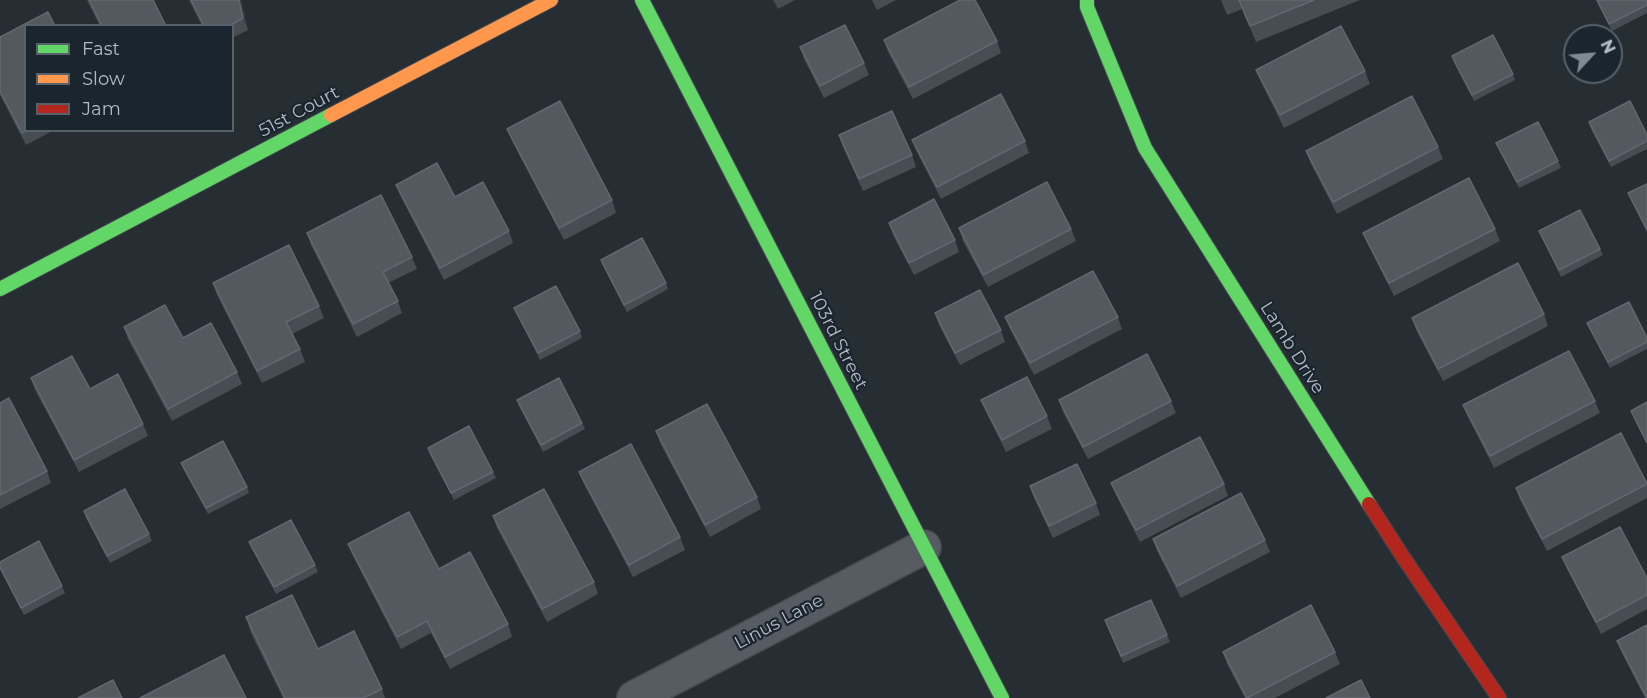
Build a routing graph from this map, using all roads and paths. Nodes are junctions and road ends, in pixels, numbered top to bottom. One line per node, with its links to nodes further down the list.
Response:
1 (551, 0): 4 (street, 51st Court)
2 (642, 0): 5 (street, 103rd Street)
3 (1087, 0): 8 (street, Lamb Drive)
4 (0, 289)
5 (924, 547): 6 (street, Linus Lane); 7 (street, 103rd Street)
6 (634, 698)
7 (1002, 698)
8 (1499, 698)

